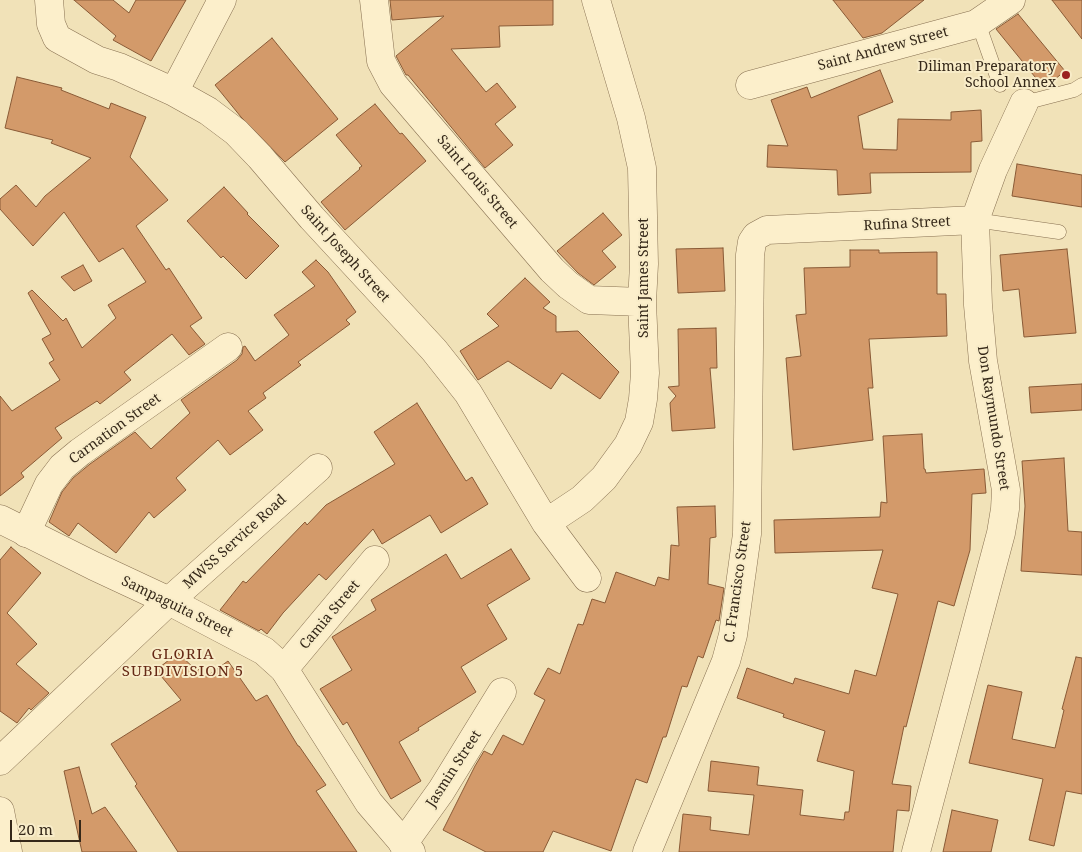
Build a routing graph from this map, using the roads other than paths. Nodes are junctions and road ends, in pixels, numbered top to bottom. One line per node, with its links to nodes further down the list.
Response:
1 (49, 0): 10 (street, Saint Joseph Street)
2 (222, 0): 10 (street)
3 (374, 0): 15 (street, Saint Louis Street)
4 (596, 0): 15 (street, Saint James Street)
5 (1010, 0): 6 (street, Saint Andrew Street)
6 (976, 24): 7 (street, Saint Andrew Street); 8 (lane)
7 (750, 85)
8 (1000, 85)
9 (1082, 85): 11 (lane)
10 (174, 92): 19 (street, Saint Joseph Street)
11 (1024, 103): 12 (street, Don Raymundo Street)
12 (976, 220): 13 (lane, Rufina Street); 14 (street, Rufina Street); 31 (street, Don Raymundo Street)
13 (1060, 232)
14 (756, 236): 30 (street, C. Francisco Street)
15 (642, 302): 19 (street, Saint James Street)
16 (228, 347): 20 (street, Carnation Street)
17 (318, 468): 23 (street, MWSS Service Road)
18 (0, 519): 20 (street, Sampaguita Street)
19 (546, 523): 22 (street, Saint Joseph Street)
20 (26, 533): 23 (street, Sampaguita Street)
21 (375, 560): 24 (street, Camia Street)
22 (588, 578)
23 (169, 602): 24 (street, Sampaguita Street); 26 (street, MWSS Service Road)
24 (284, 669): 28 (street, Sampaguita Street)
25 (502, 692): 28 (street, Jasmin Street)
26 (0, 761)
27 (0, 812): 29 (street)
28 (407, 848)
29 (8, 852)
30 (647, 852)
31 (916, 852)

